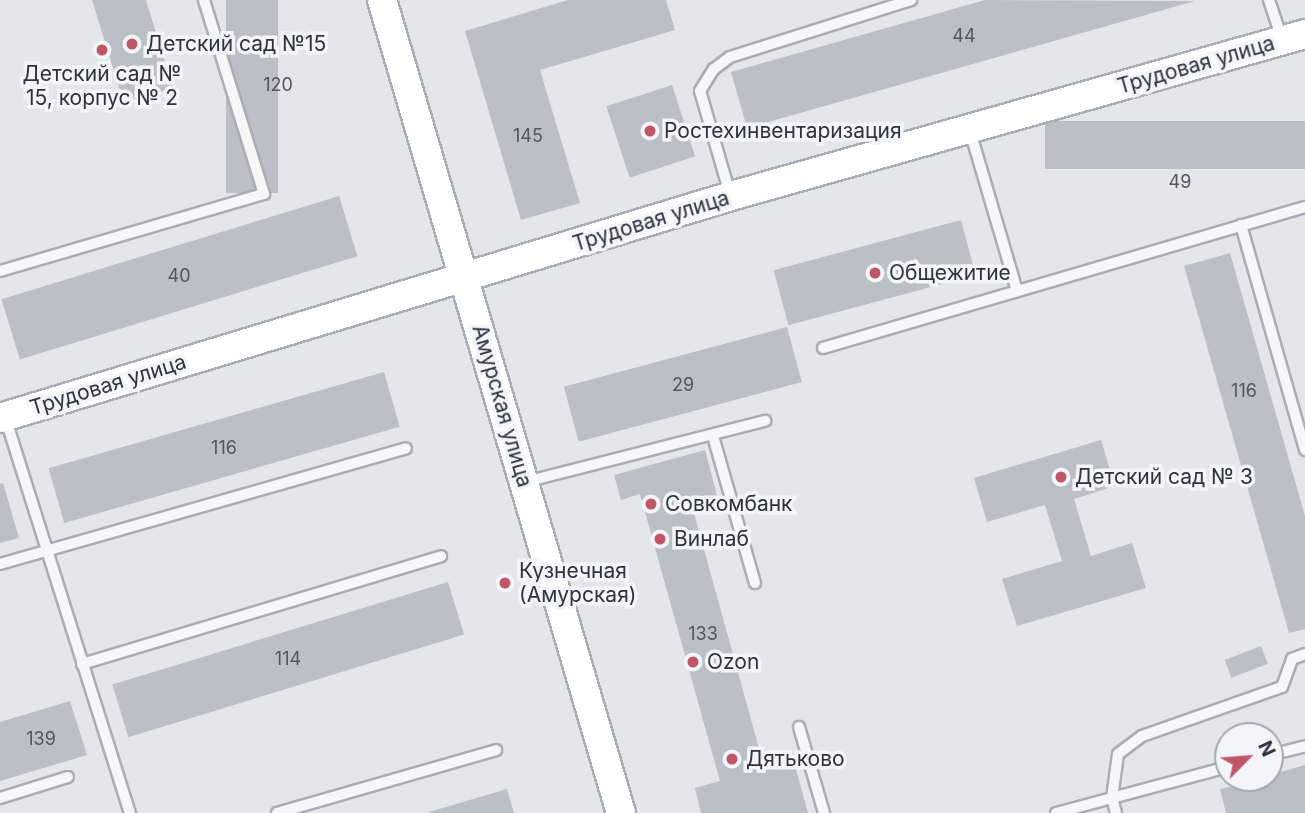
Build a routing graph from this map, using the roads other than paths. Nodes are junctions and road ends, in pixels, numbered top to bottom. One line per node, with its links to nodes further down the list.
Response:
1 (204, 0): 10 (lane)
2 (382, 0): 11 (street, Амурская улица)
3 (911, 0): 7 (lane)
4 (1269, 0): 5 (lane)
5 (1294, 37): 6 (street, Трудовая улица)
6 (970, 131): 7 (street, Трудовая улица); 12 (lane)
7 (731, 196): 11 (street, Трудовая улица)
8 (1305, 207): 9 (lane)
9 (1241, 225): 12 (lane); 18 (lane)
10 (0, 271)
11 (465, 277): 14 (street, Трудовая улица); 19 (street, Амурская улица)
12 (1017, 291): 13 (lane)
13 (823, 348)
14 (2, 417): 20 (lane)
15 (765, 421): 16 (lane)
16 (713, 436): 19 (lane); 23 (lane)
17 (406, 448): 20 (lane)
18 (1305, 450)
19 (524, 482): 36 (street, Амурская улица)
20 (47, 550): 22 (lane); 25 (lane)
21 (441, 556): 25 (lane)
22 (0, 564)
23 (755, 583)
24 (1305, 654): 33 (lane)
25 (82, 664): 34 (lane)
26 (799, 727): 37 (lane)
27 (1305, 746): 29 (lane)
28 (496, 750): 35 (lane)
29 (1284, 751)
30 (1214, 771): 33 (lane)
31 (68, 777): 32 (lane)
32 (0, 798)
33 (1112, 798): 38 (lane); 39 (lane)
34 (130, 813)
35 (277, 813)
36 (621, 813)
37 (824, 813)
38 (1056, 813)
39 (1116, 813)

